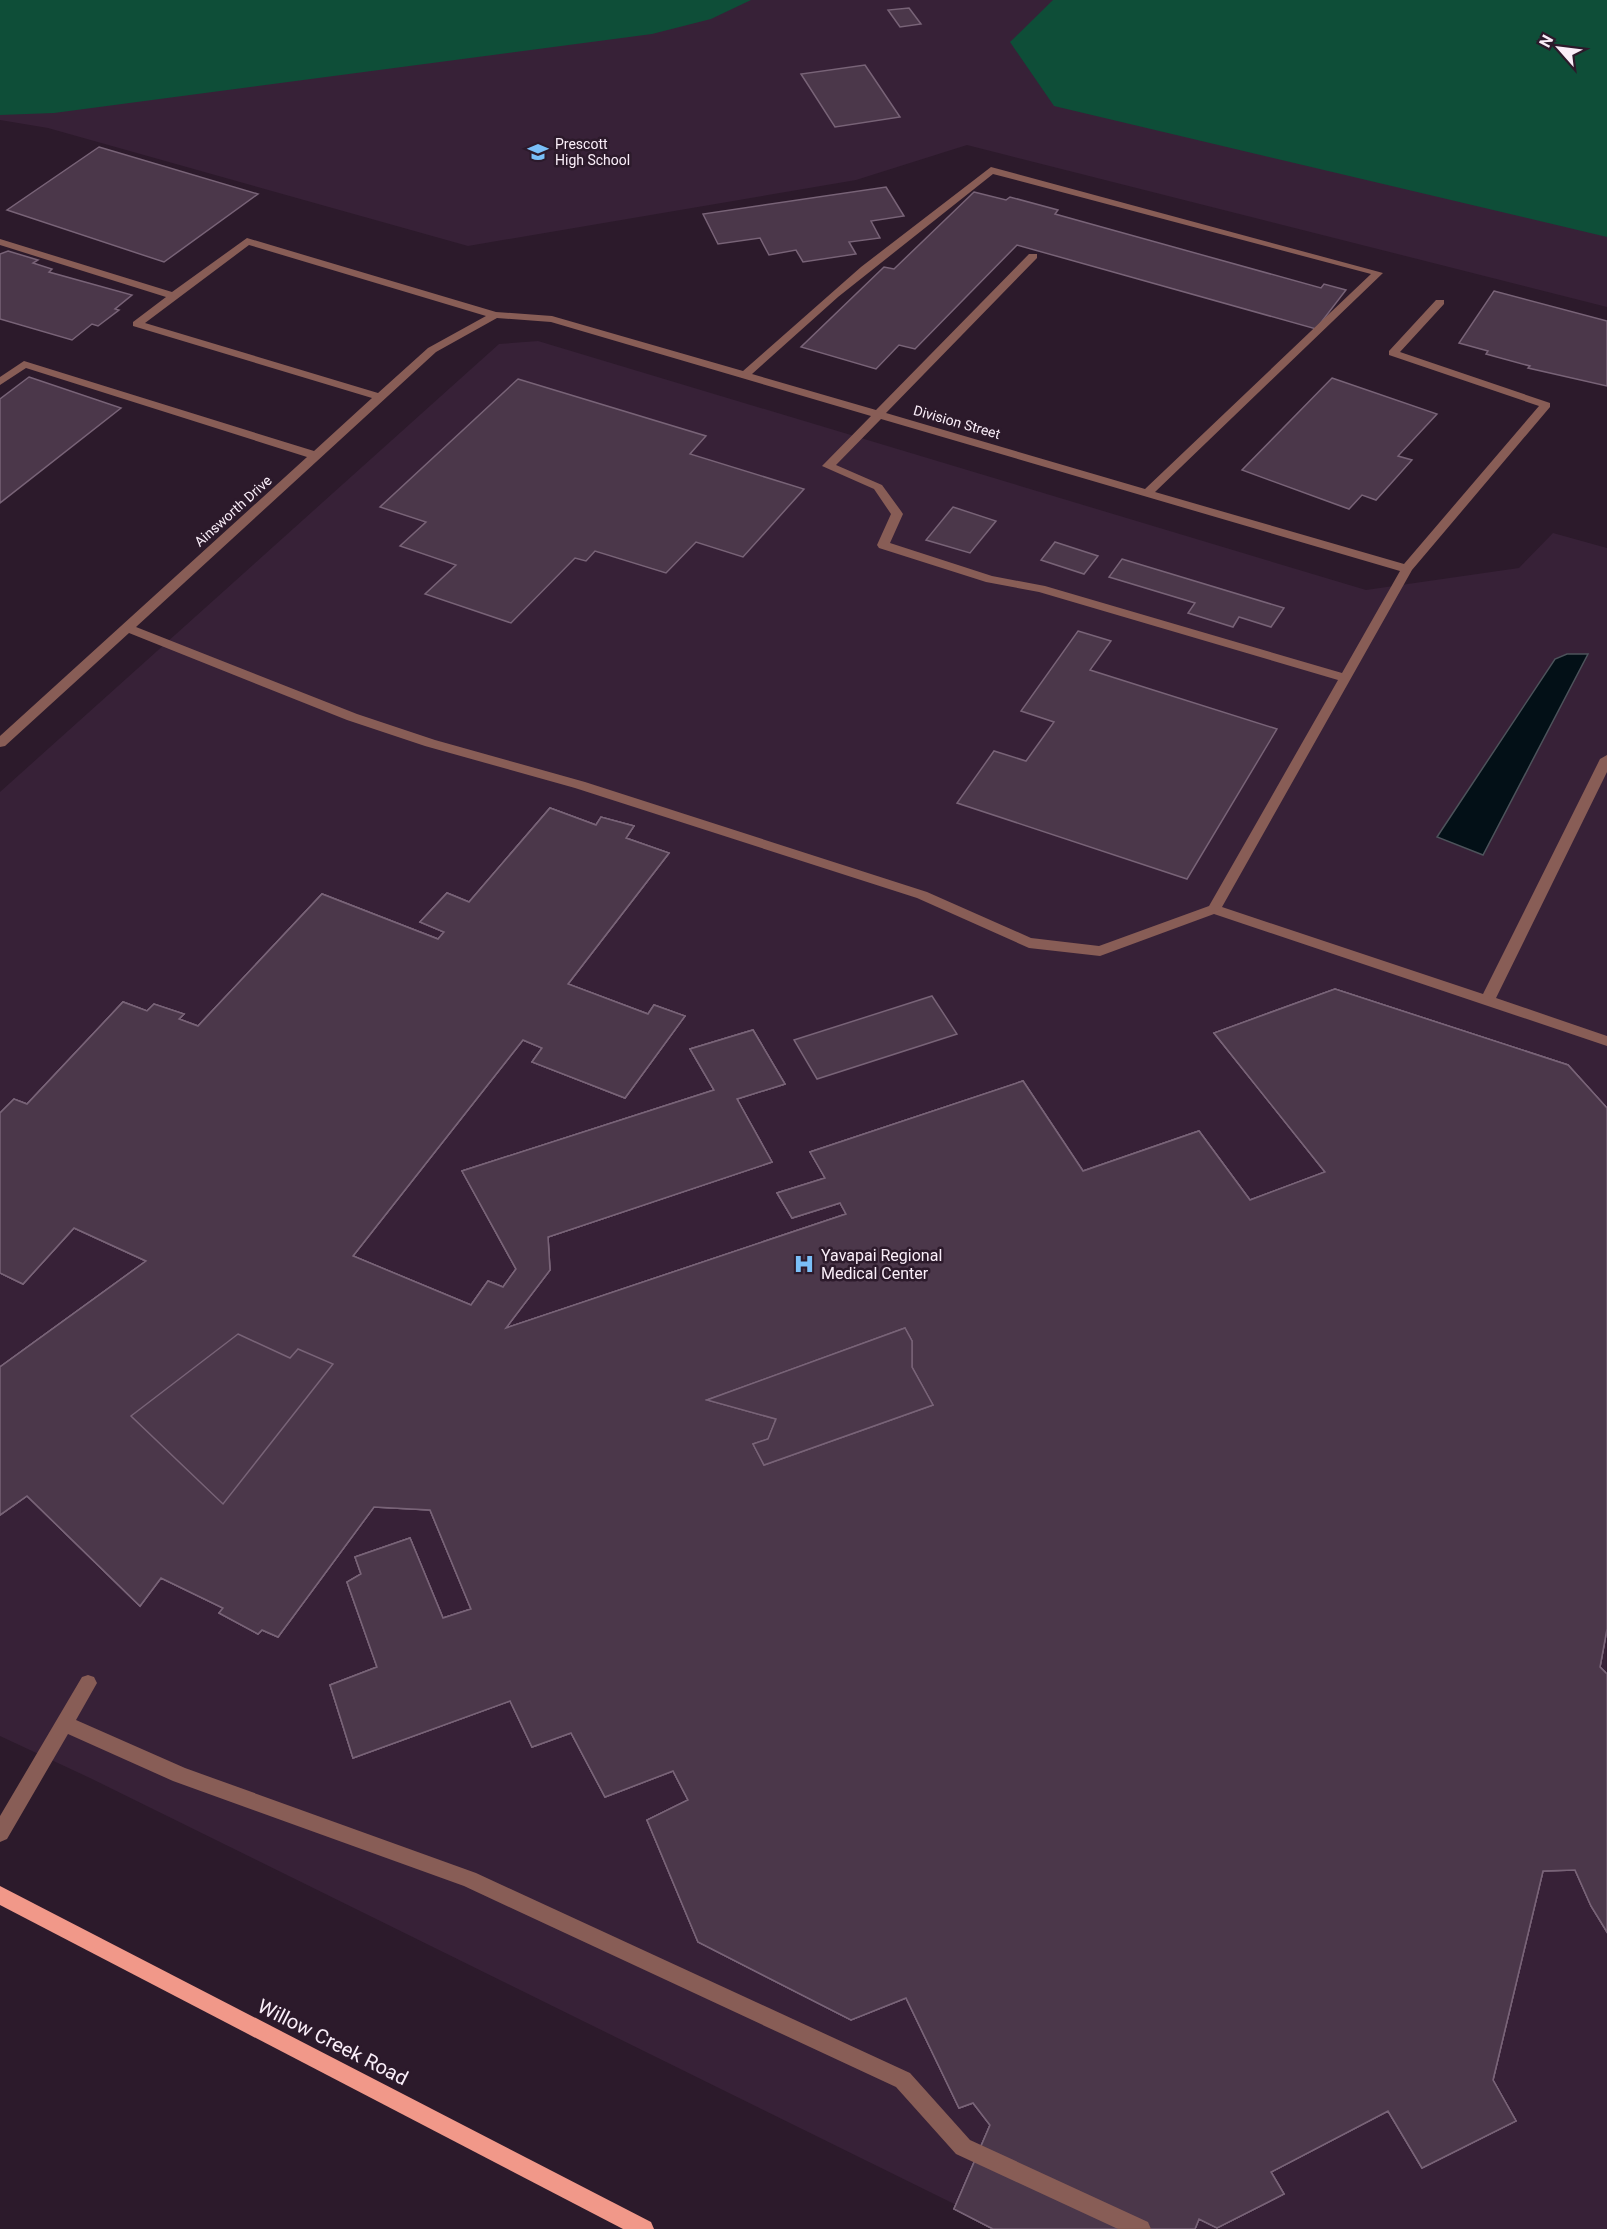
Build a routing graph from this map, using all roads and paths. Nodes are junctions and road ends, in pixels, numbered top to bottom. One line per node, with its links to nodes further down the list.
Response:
1 (0, 242): 3 (street)
2 (1033, 256): 9 (street)
3 (173, 296): 5 (street, Division Street); 8 (street)
4 (1440, 302): 12 (street)
5 (495, 315): 6 (street, Division Street); 8 (street, Ainsworth Drive)
6 (745, 375): 9 (street, Division Street); 11 (street)
7 (0, 382): 10 (street)
8 (380, 397): 10 (street, Ainsworth Drive)
9 (876, 414): 11 (street, Division Street); 14 (street)
10 (316, 456): 13 (street, Ainsworth Drive)
11 (1147, 493): 12 (street, Division Street)
12 (1407, 569): 14 (street)
13 (128, 628): 15 (street, Ainsworth Drive); 17 (street)
14 (1345, 678): 17 (street)
15 (0, 743)
16 (1607, 759): 18 (street)
17 (1214, 909): 18 (street)
18 (1487, 1001): 19 (street)
19 (1607, 1041)
20 (88, 1683): 21 (street)
21 (63, 1723): 22 (street); 25 (street)
22 (0, 1833)
23 (0, 1895): 24 (main road, Willow Creek Road)
24 (644, 2229)
25 (1141, 2229)

